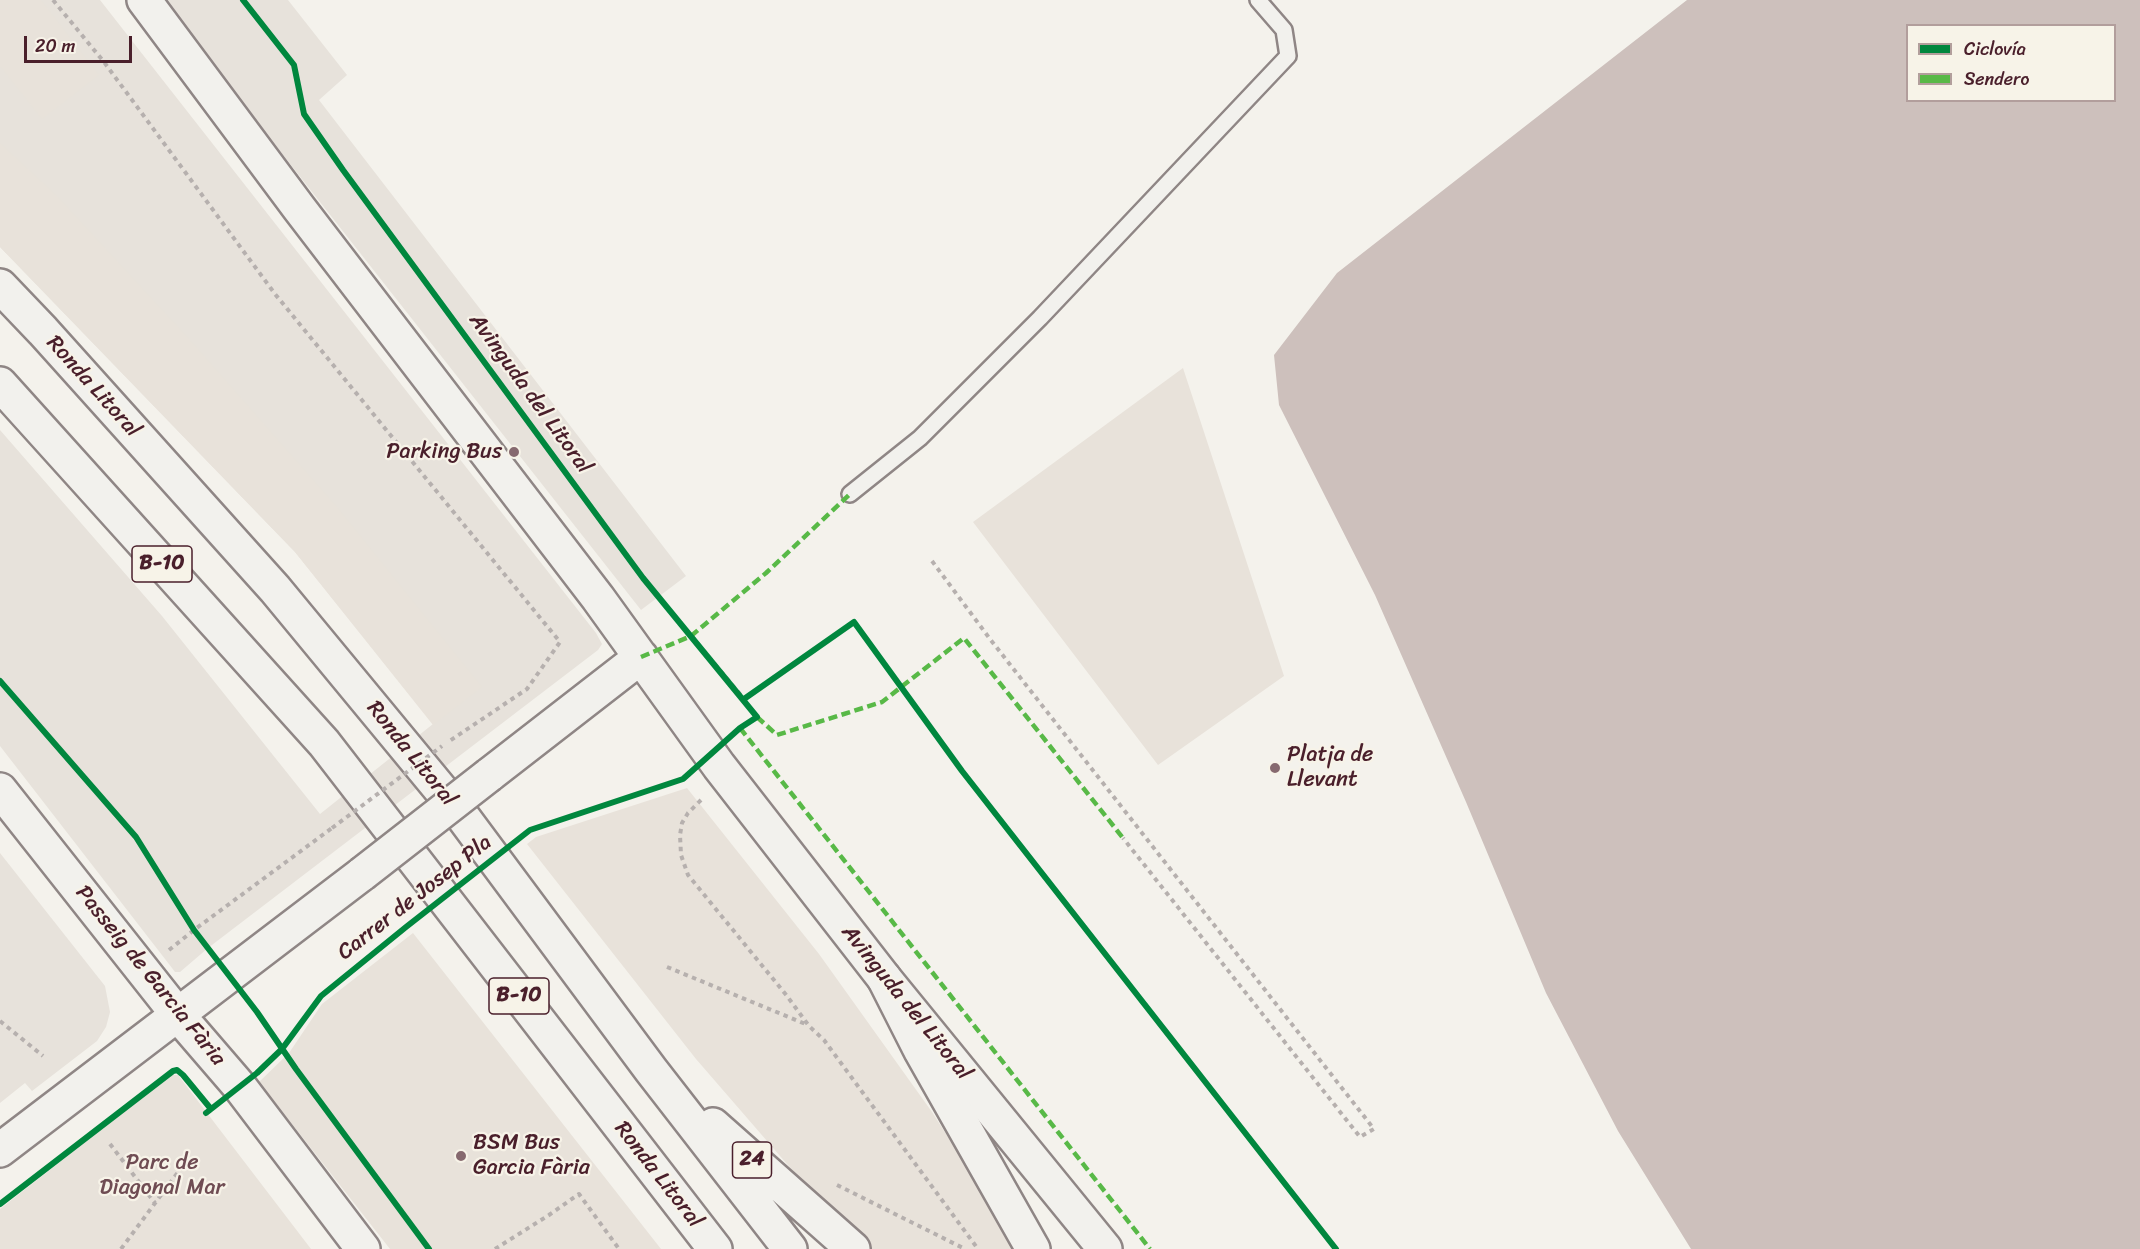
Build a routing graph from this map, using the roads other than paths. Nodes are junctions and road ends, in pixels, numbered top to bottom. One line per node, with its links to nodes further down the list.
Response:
1 (144, 0): 6 (main road, Avinguda del Litoral)
2 (1258, 0): 5 (lane)
3 (0, 286): 10 (main road, Ronda Litoral / B-10)
4 (0, 384): 13 (main road, Ronda Litoral / B-10)
5 (850, 494)
6 (641, 657): 8 (main road, Avinguda del Litoral); 9 (main road, bridge)
7 (0, 790): 9 (main road, Passeig de Garcia Fària)
8 (884, 978): 16 (main road); 17 (main road, Avinguda del Litoral)
9 (178, 1016): 11 (main road); 12 (main road, Passeig de Garcia Fària)
10 (651, 1070): 14 (main road, Ronda Litoral / B-10); 15 (main road, 24)
11 (0, 1150)
12 (363, 1249)
13 (715, 1249)
14 (790, 1249)
15 (853, 1249)
16 (1033, 1249)
17 (1106, 1249)

